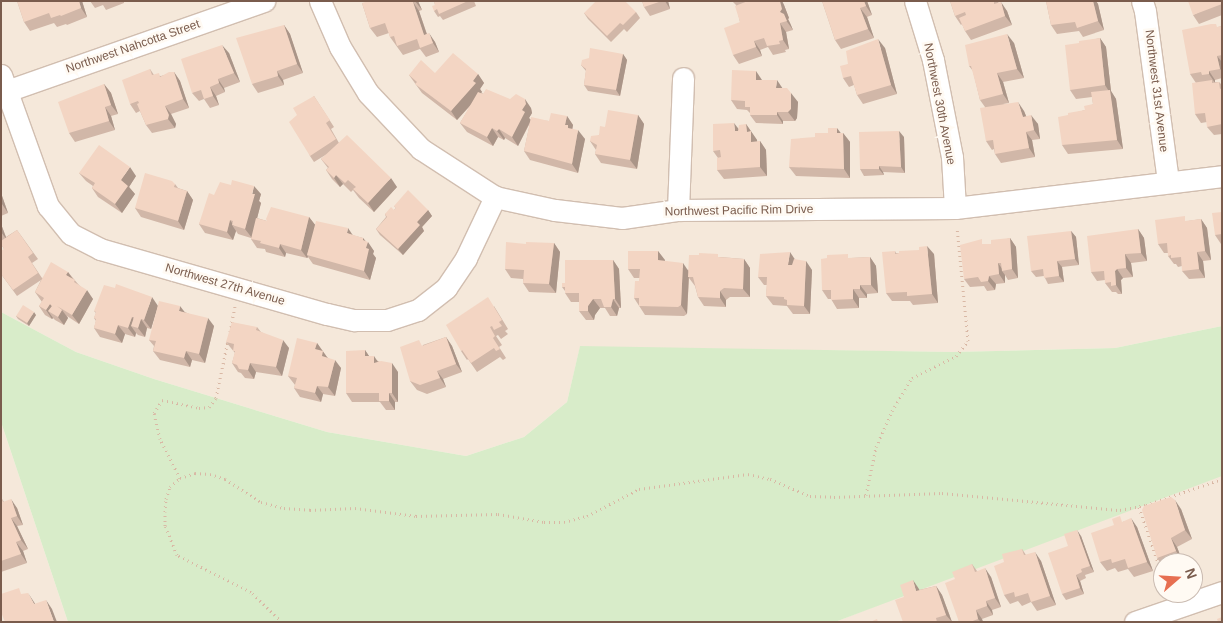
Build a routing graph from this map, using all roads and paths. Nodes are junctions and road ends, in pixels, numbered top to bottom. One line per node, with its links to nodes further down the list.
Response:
1 (264, 1): 6 (street, Northwest Nahcotta Street)
2 (320, 1): 9 (street, Northwest Pacific Rim Drive)
3 (915, 1): 10 (street, Northwest 30th Avenue)
4 (1142, 1): 8 (street, Northwest 31st Avenue)
5 (683, 78): 11 (street)
6 (3, 86): 12 (street, Northwest 27th Avenue)
7 (1222, 176): 8 (street, Northwest Pacific Rim Drive)
8 (1168, 181): 10 (street, Northwest Pacific Rim Drive)
9 (495, 197): 11 (street, Northwest Pacific Rim Drive); 12 (street, Northwest 27th Avenue)
10 (955, 208): 11 (street, Northwest Pacific Rim Drive); 15 (path)
11 (678, 210)
12 (238, 288): 13 (path)
13 (180, 478): 15 (path); 20 (path)
14 (1222, 478): 16 (path)
15 (866, 495): 16 (path)
16 (1139, 506): 17 (path)
17 (1155, 553)
18 (1222, 592): 19 (street)
19 (1173, 616): 21 (street)
20 (282, 622)
21 (1135, 622)

